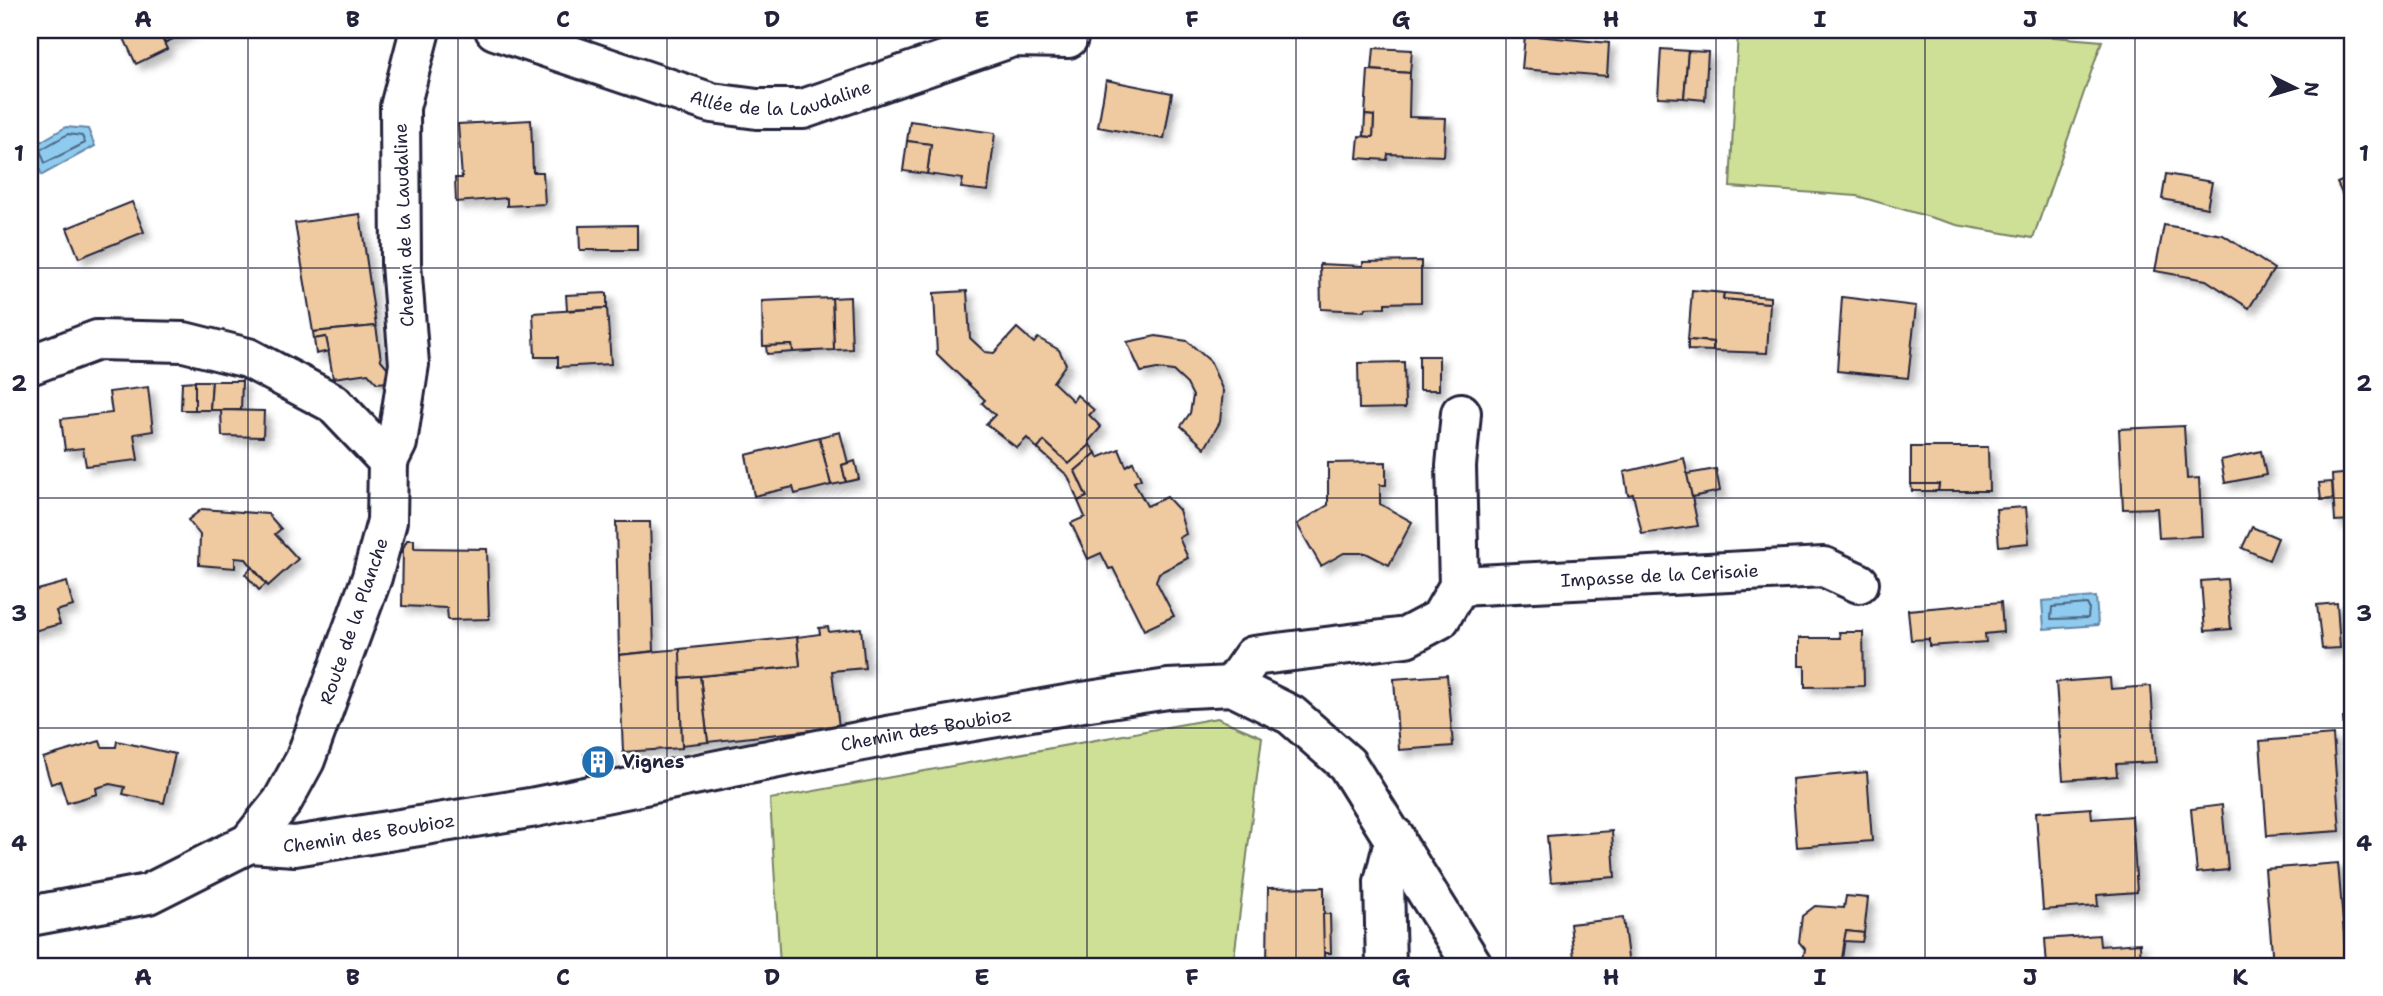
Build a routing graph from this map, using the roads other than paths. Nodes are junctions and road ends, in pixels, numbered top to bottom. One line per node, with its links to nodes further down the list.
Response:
1 (420, 30): 6 (street, Chemin de la Laudaline)
2 (495, 30): 3 (street, Allée de la Laudaline)
3 (1068, 38)
4 (30, 365): 6 (street)
5 (1461, 413): 8 (street)
6 (388, 461): 11 (street, Route de la Planche)
7 (1859, 583): 8 (street, Impasse de la Cerisaie)
8 (1459, 586): 9 (street)
9 (1232, 686): 10 (street, Chemin des Boubioz); 11 (street, Chemin des Boubioz)
10 (1395, 836): 13 (street); 14 (street, Chemin des Boubioz)
11 (249, 843): 12 (street, Route de la Planche)
12 (30, 916)
13 (1386, 966)
14 (1473, 966)

